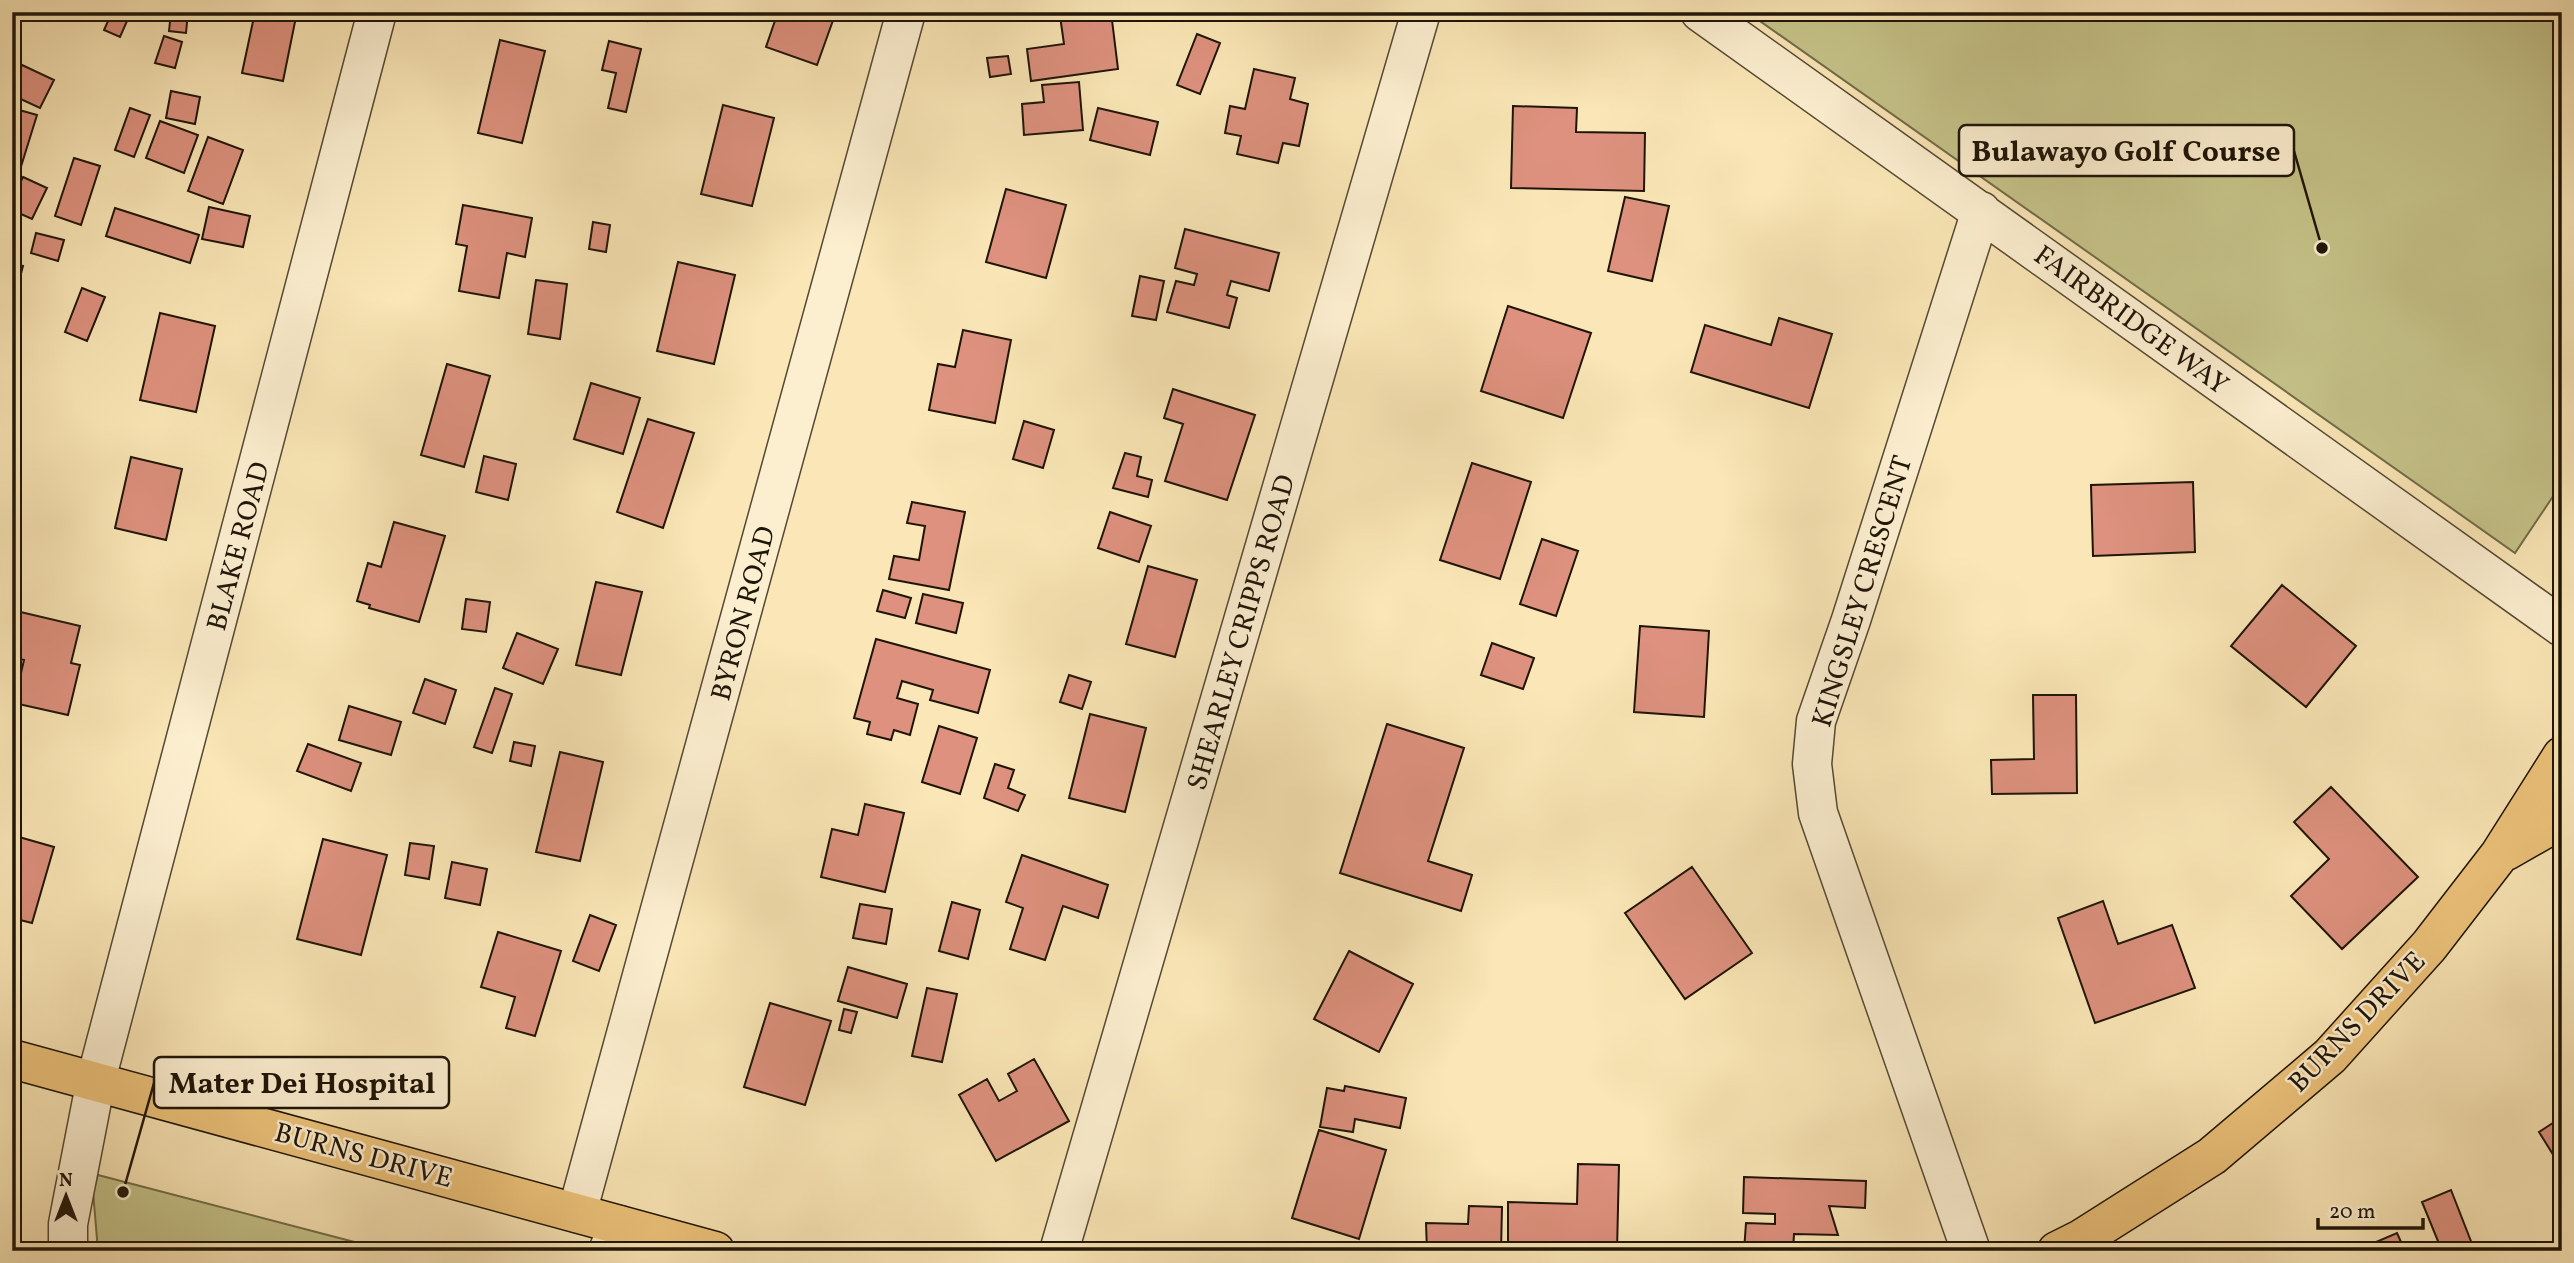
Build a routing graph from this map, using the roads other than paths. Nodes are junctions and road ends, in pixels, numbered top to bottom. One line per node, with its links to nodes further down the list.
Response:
1 (377, 12): 11 (street, BLAKE ROAD)
2 (906, 12): 12 (street, BYRON ROAD)
3 (1421, 12): 16 (street, SHEARLEY CRIPPS ROAD)
4 (1700, 12): 5 (street, FAIRBRIDGE WAY)
5 (1981, 211): 6 (street, FAIRBRIDGE WAY); 17 (street, KINGSLEY CRESCENT)
6 (2562, 627)
7 (2562, 756): 9 (main road, BURNS DRIVE)
8 (2562, 819): 9 (main road)
9 (2500, 854): 18 (main road, BURNS DRIVE)
10 (12, 1059): 11 (main road, BURNS DRIVE)
11 (96, 1080): 12 (main road, BURNS DRIVE); 14 (street, BLAKE ROAD)
12 (577, 1213): 13 (main road, BURNS DRIVE)
13 (613, 1238): 15 (main road, BURNS DRIVE)
14 (68, 1251)
15 (715, 1251)
16 (1059, 1251)
17 (1971, 1251)
18 (2057, 1251)

